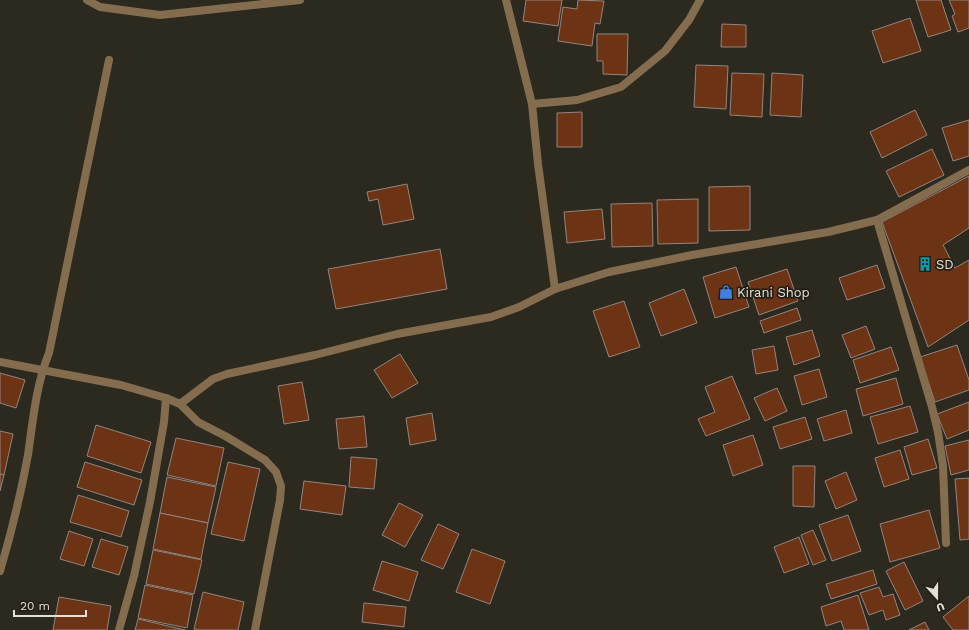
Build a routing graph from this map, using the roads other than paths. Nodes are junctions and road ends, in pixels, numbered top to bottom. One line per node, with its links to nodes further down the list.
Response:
1 (87, 0): 2 (street)
2 (300, 0)
3 (506, 0): 6 (street)
4 (700, 0): 6 (street)
5 (109, 60): 11 (street)
6 (532, 104): 9 (street)
7 (969, 170): 8 (street)
8 (877, 220): 9 (street); 14 (street)
9 (555, 290): 13 (street)
10 (0, 362): 11 (street)
11 (42, 369): 12 (street); 15 (street)
12 (166, 398): 13 (street); 16 (street)
13 (180, 404): 17 (street)
14 (946, 543)
15 (0, 571)
16 (119, 630)
17 (254, 630)

